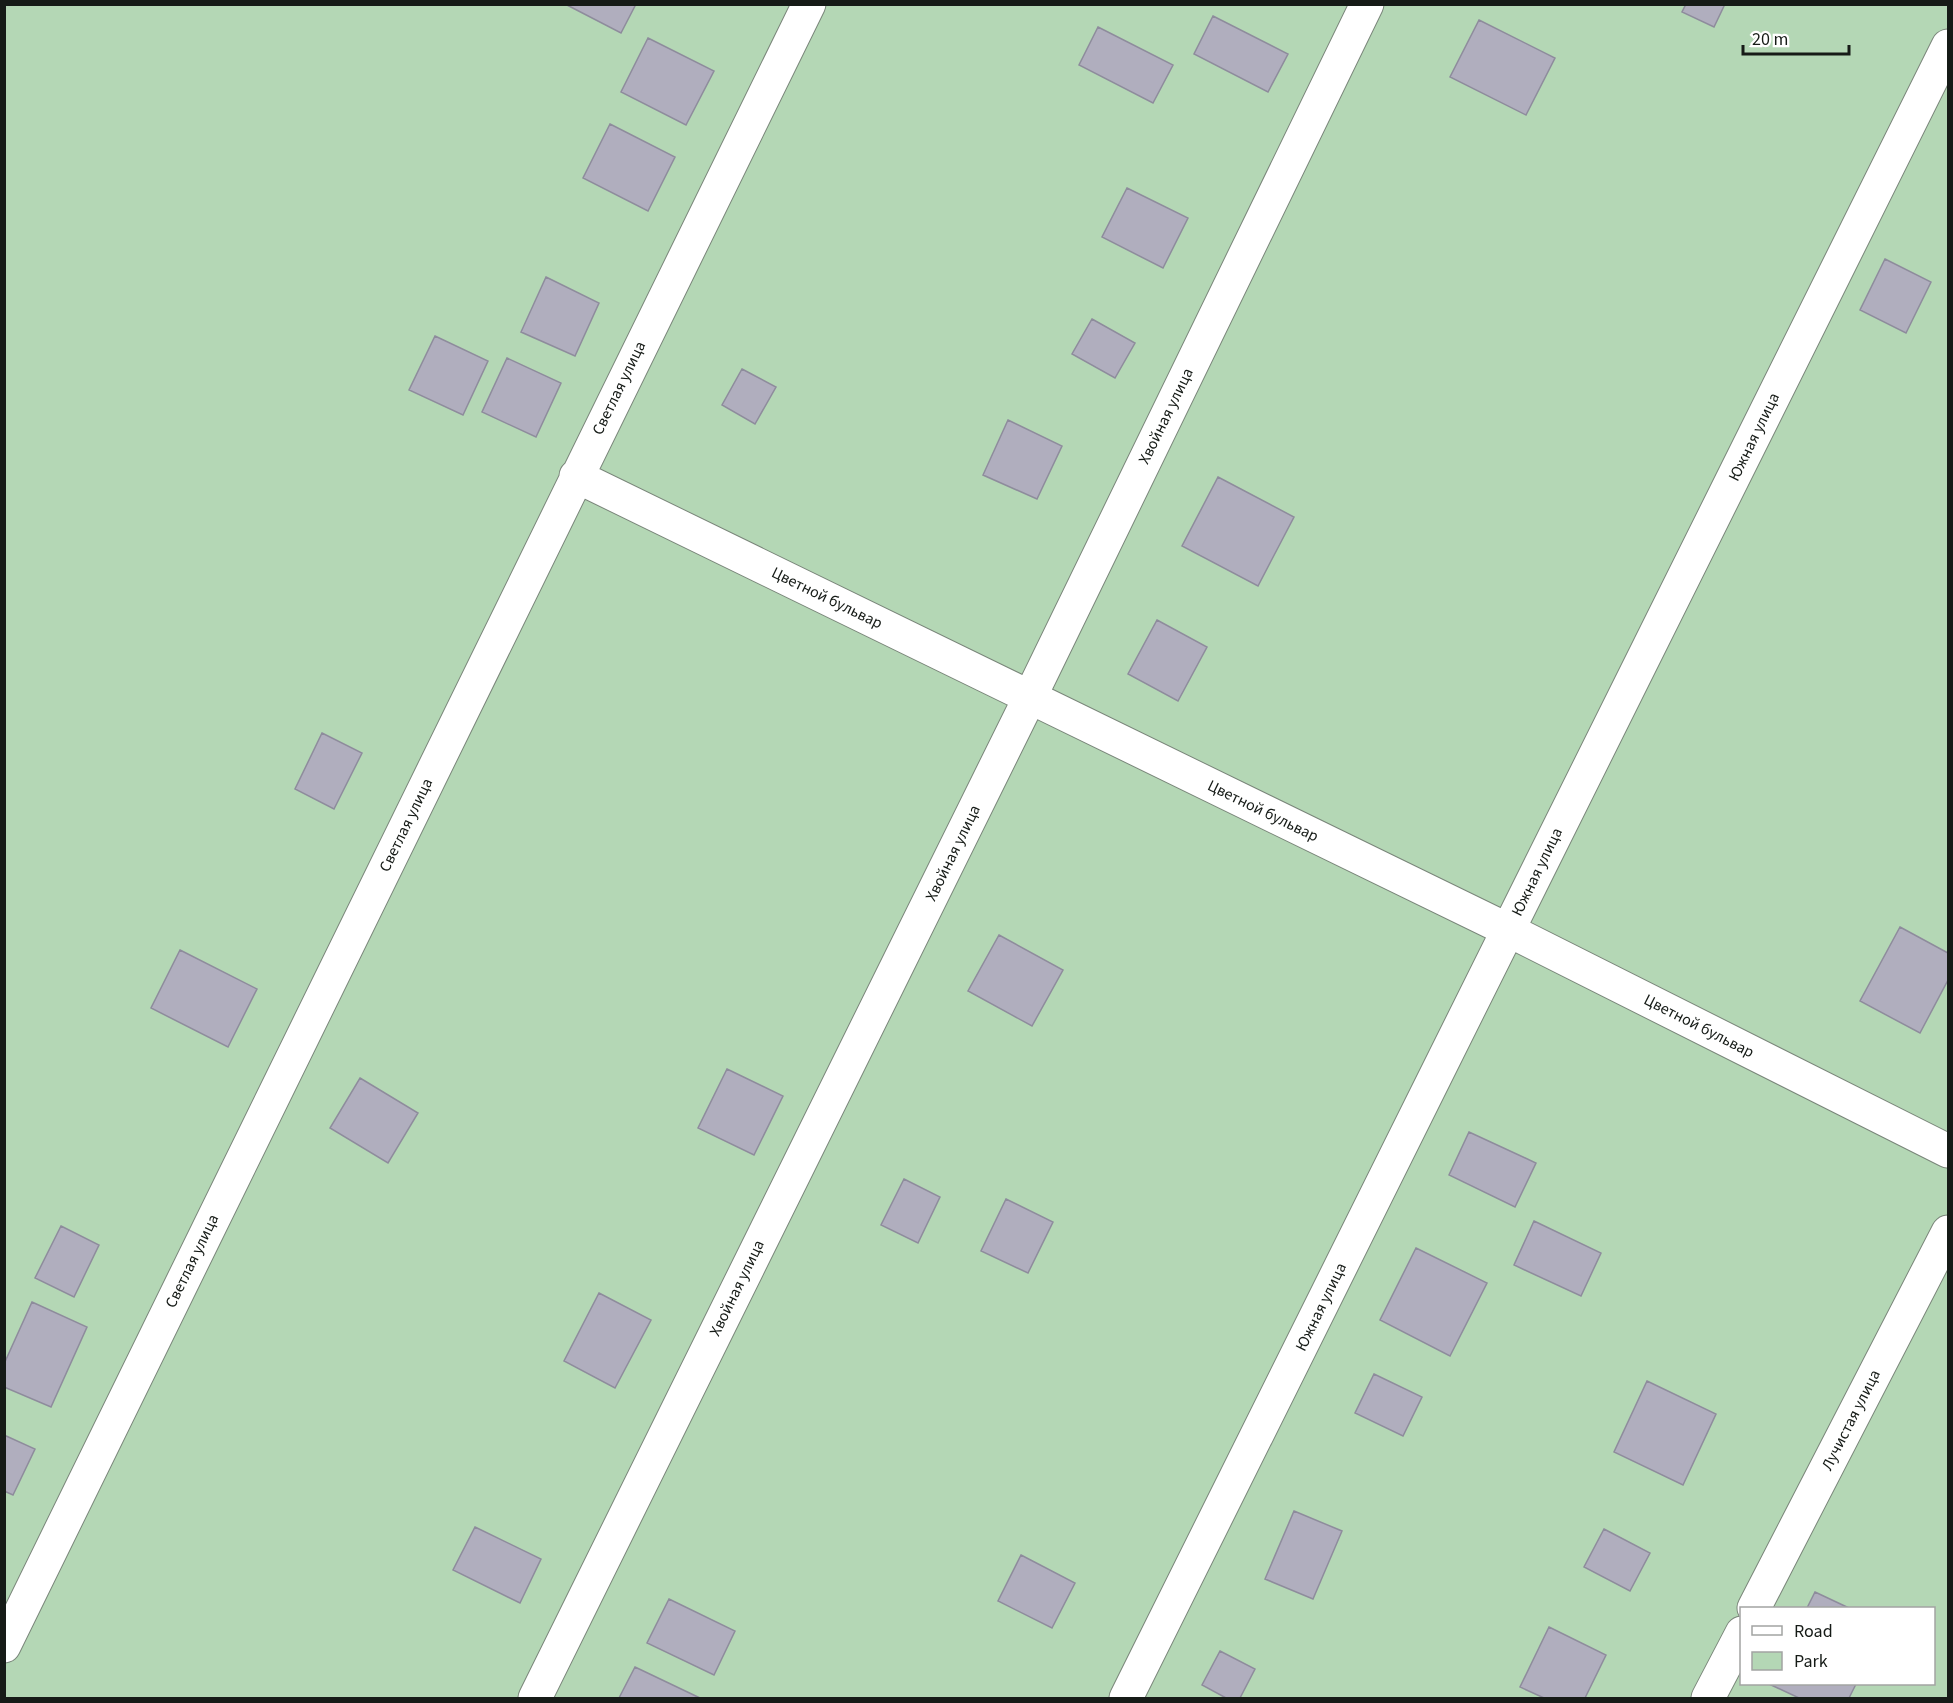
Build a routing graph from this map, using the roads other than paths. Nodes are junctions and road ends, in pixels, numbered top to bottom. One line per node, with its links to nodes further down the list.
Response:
1 (809, 4): 4 (street, Светлая улица)
2 (1367, 4): 5 (street, Хвойная улица)
3 (1948, 46): 6 (street, Южная улица)
4 (576, 476): 5 (street, Цветной бульвар); 11 (street, Светлая улица)
5 (1030, 697): 6 (street, Цветной бульвар); 12 (street, Хвойная улица)
6 (1508, 930): 7 (street, Цветной бульвар); 13 (street, Южная улица)
7 (1948, 1151)
8 (1948, 1232): 9 (street, Лучистая улица)
9 (1755, 1607)
10 (1740, 1637): 14 (street)
11 (4, 1646)
12 (535, 1698)
13 (1126, 1698)
14 (1708, 1698)

